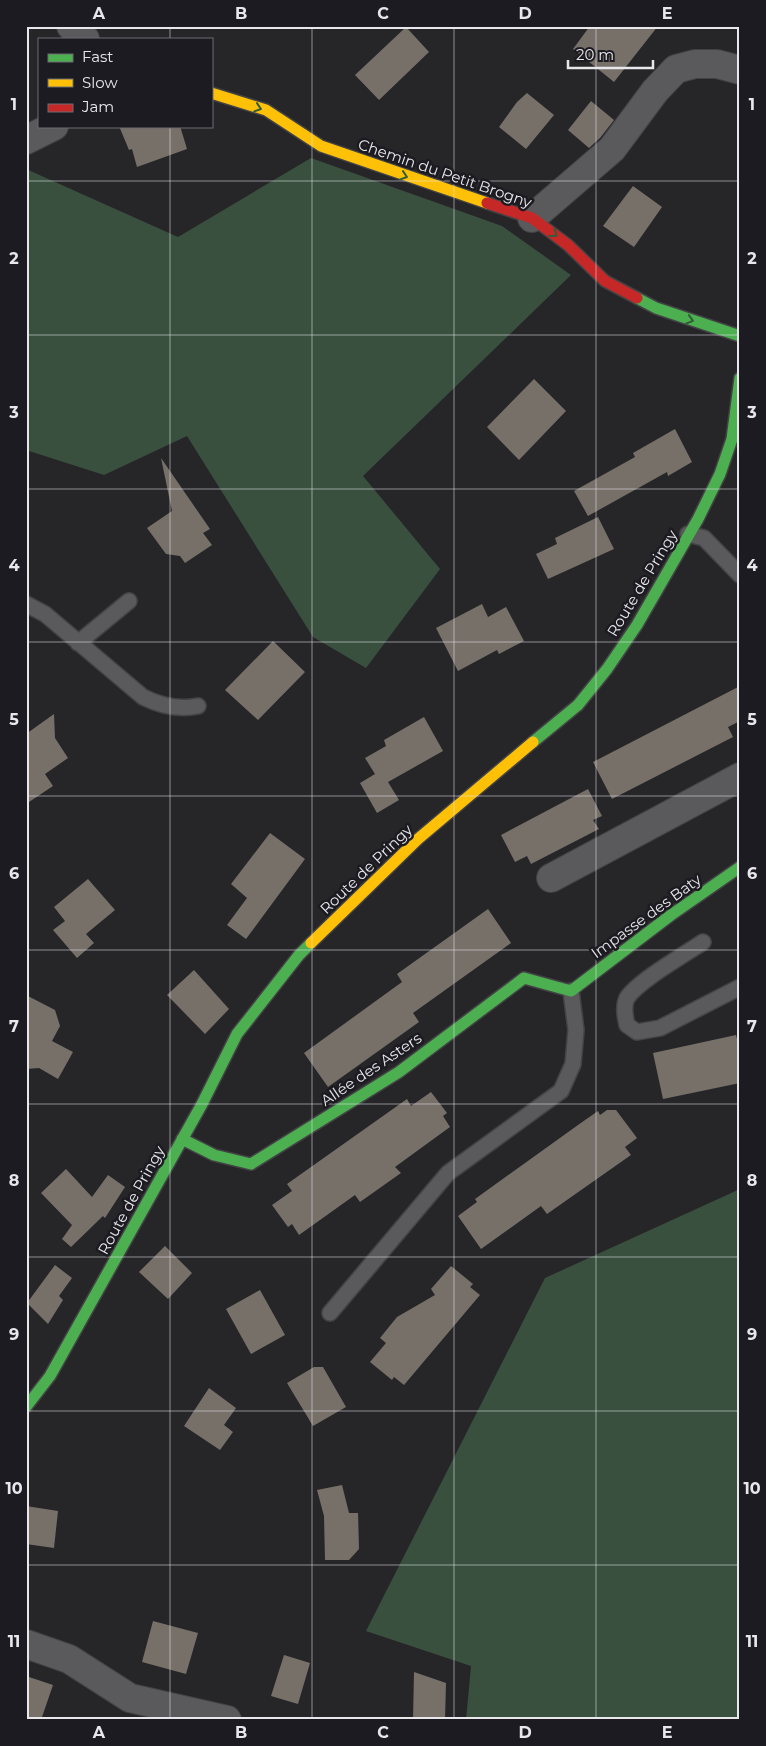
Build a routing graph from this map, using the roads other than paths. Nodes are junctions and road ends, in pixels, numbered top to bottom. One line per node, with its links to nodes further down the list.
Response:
1 (71, 26): 2 (street)
2 (84, 38)
3 (740, 70): 7 (street)
4 (212, 93): 7 (street, Chemin du Petit Brogny, one-way to 7)
5 (50, 128): 6 (street)
6 (26, 140)
7 (532, 218): 8 (street, Chemin du Petit Brogny, one-way to 8)
8 (740, 336)
9 (740, 378): 10 (street, Route de Pringy)
10 (736, 440): 11 (street, Route de Pringy)
11 (688, 534): 12 (lane); 23 (street, Route de Pringy)
12 (740, 575)
13 (128, 601): 15 (lane)
14 (26, 604): 15 (lane)
15 (78, 642): 16 (lane)
16 (198, 706)
17 (740, 777): 19 (street)
18 (740, 867): 22 (street, Impasse des Baty)
19 (551, 878)
20 (702, 942): 21 (lane)
21 (740, 987)
22 (572, 991): 23 (street, Allée des Asters); 24 (lane)
23 (182, 1139): 25 (street, Route de Pringy)
24 (330, 1313)
25 (26, 1407)
26 (26, 1644): 27 (street)
27 (227, 1720)

